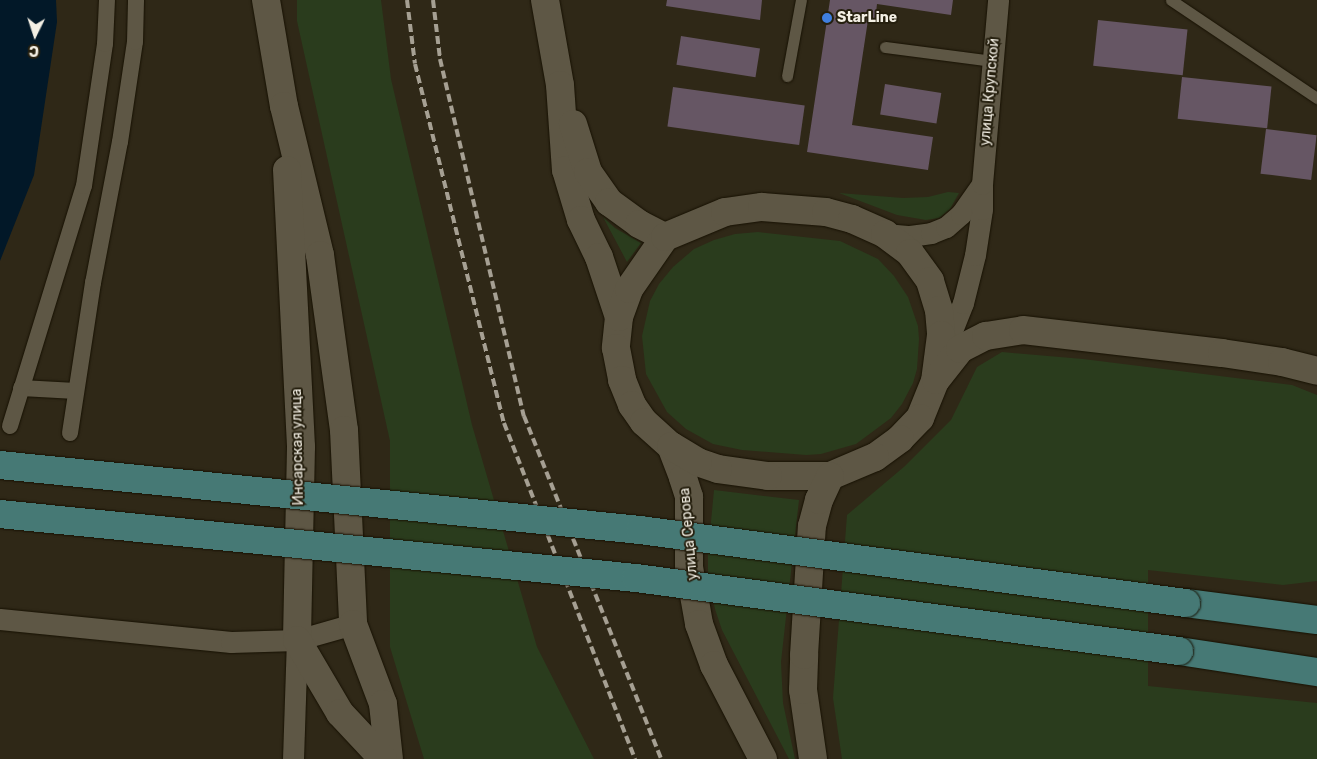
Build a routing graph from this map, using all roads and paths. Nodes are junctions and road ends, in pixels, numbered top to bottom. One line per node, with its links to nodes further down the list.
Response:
1 (106, 0): 20 (street)
2 (136, 0): 21 (street)
3 (266, 0): 13 (street, Инсарская улица)
4 (545, 0): 11 (street)
5 (801, 0): 10 (lane)
6 (998, 0): 9 (street, улица Крупской)
7 (1171, 0): 12 (lane)
8 (885, 47): 9 (lane)
9 (993, 61): 14 (street, улица Крупской)
10 (787, 76)
11 (560, 85): 16 (street); 17 (street)
12 (1317, 98)
13 (284, 106): 30 (street, Инсарская улица); 31 (street, Инсарская улица)
14 (982, 184): 15 (street, улица Крупской); 19 (street, улица Крупской)
15 (886, 234): 16 (street); 19 (street)
16 (665, 236): 17 (street)
17 (619, 316): 24 (street)
18 (1317, 371): 19 (street)
19 (937, 374): 26 (street)
20 (21, 388): 21 (street); 22 (street)
21 (76, 391): 23 (street)
22 (10, 426)
23 (70, 433)
24 (672, 446): 26 (street); 36 (street, улица Серова)
25 (0, 464): 28 (main road, bridge)
26 (830, 476): 37 (street)
27 (0, 514): 32 (main road, bridge)
28 (1310, 616)
29 (0, 620): 31 (street)
30 (353, 624): 31 (street); 35 (street, Инсарская улица)
31 (297, 640): 33 (street); 34 (street)
32 (1317, 672)
33 (293, 759)
34 (383, 759)
35 (389, 759)
36 (763, 759)
37 (813, 759)

